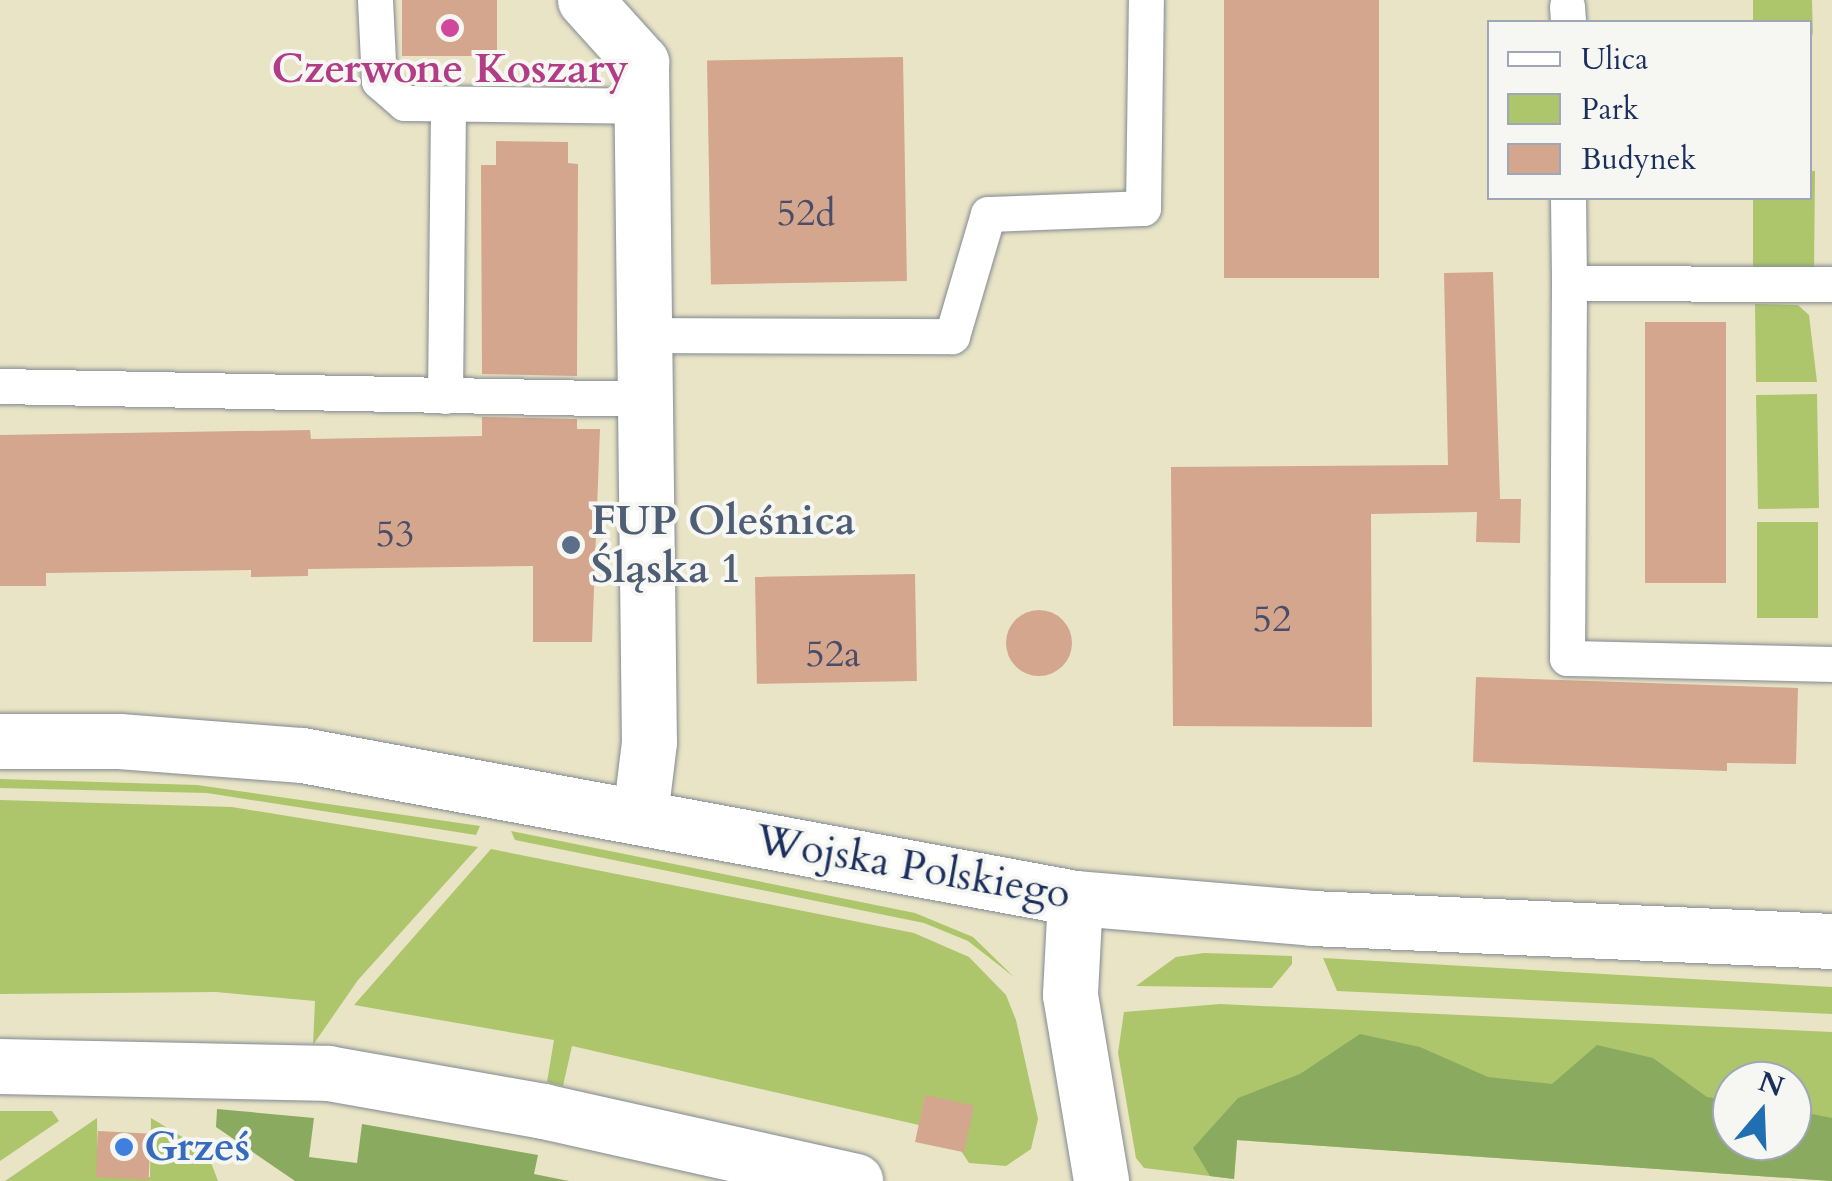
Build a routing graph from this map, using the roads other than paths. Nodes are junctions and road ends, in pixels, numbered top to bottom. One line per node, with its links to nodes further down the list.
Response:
1 (375, 0): 4 (lane)
2 (584, 0): 5 (street)
3 (1146, 0): 9 (lane)
4 (448, 104): 5 (lane); 11 (lane)
5 (642, 106): 9 (street)
6 (1568, 200): 7 (lane)
7 (1569, 283): 8 (lane); 13 (lane)
8 (1832, 284)
9 (647, 335): 12 (street)
10 (0, 386): 11 (lane)
11 (446, 396): 12 (lane)
12 (648, 400): 15 (street)
13 (1832, 664)
14 (0, 740): 15 (street, Wojska Polskiego)
15 (640, 816): 16 (street, Wojska Polskiego)
16 (1075, 898): 17 (street, Wojska Polskiego); 20 (street)
17 (1832, 941)
18 (0, 1066): 19 (street)
19 (855, 1181)
20 (1100, 1181)

